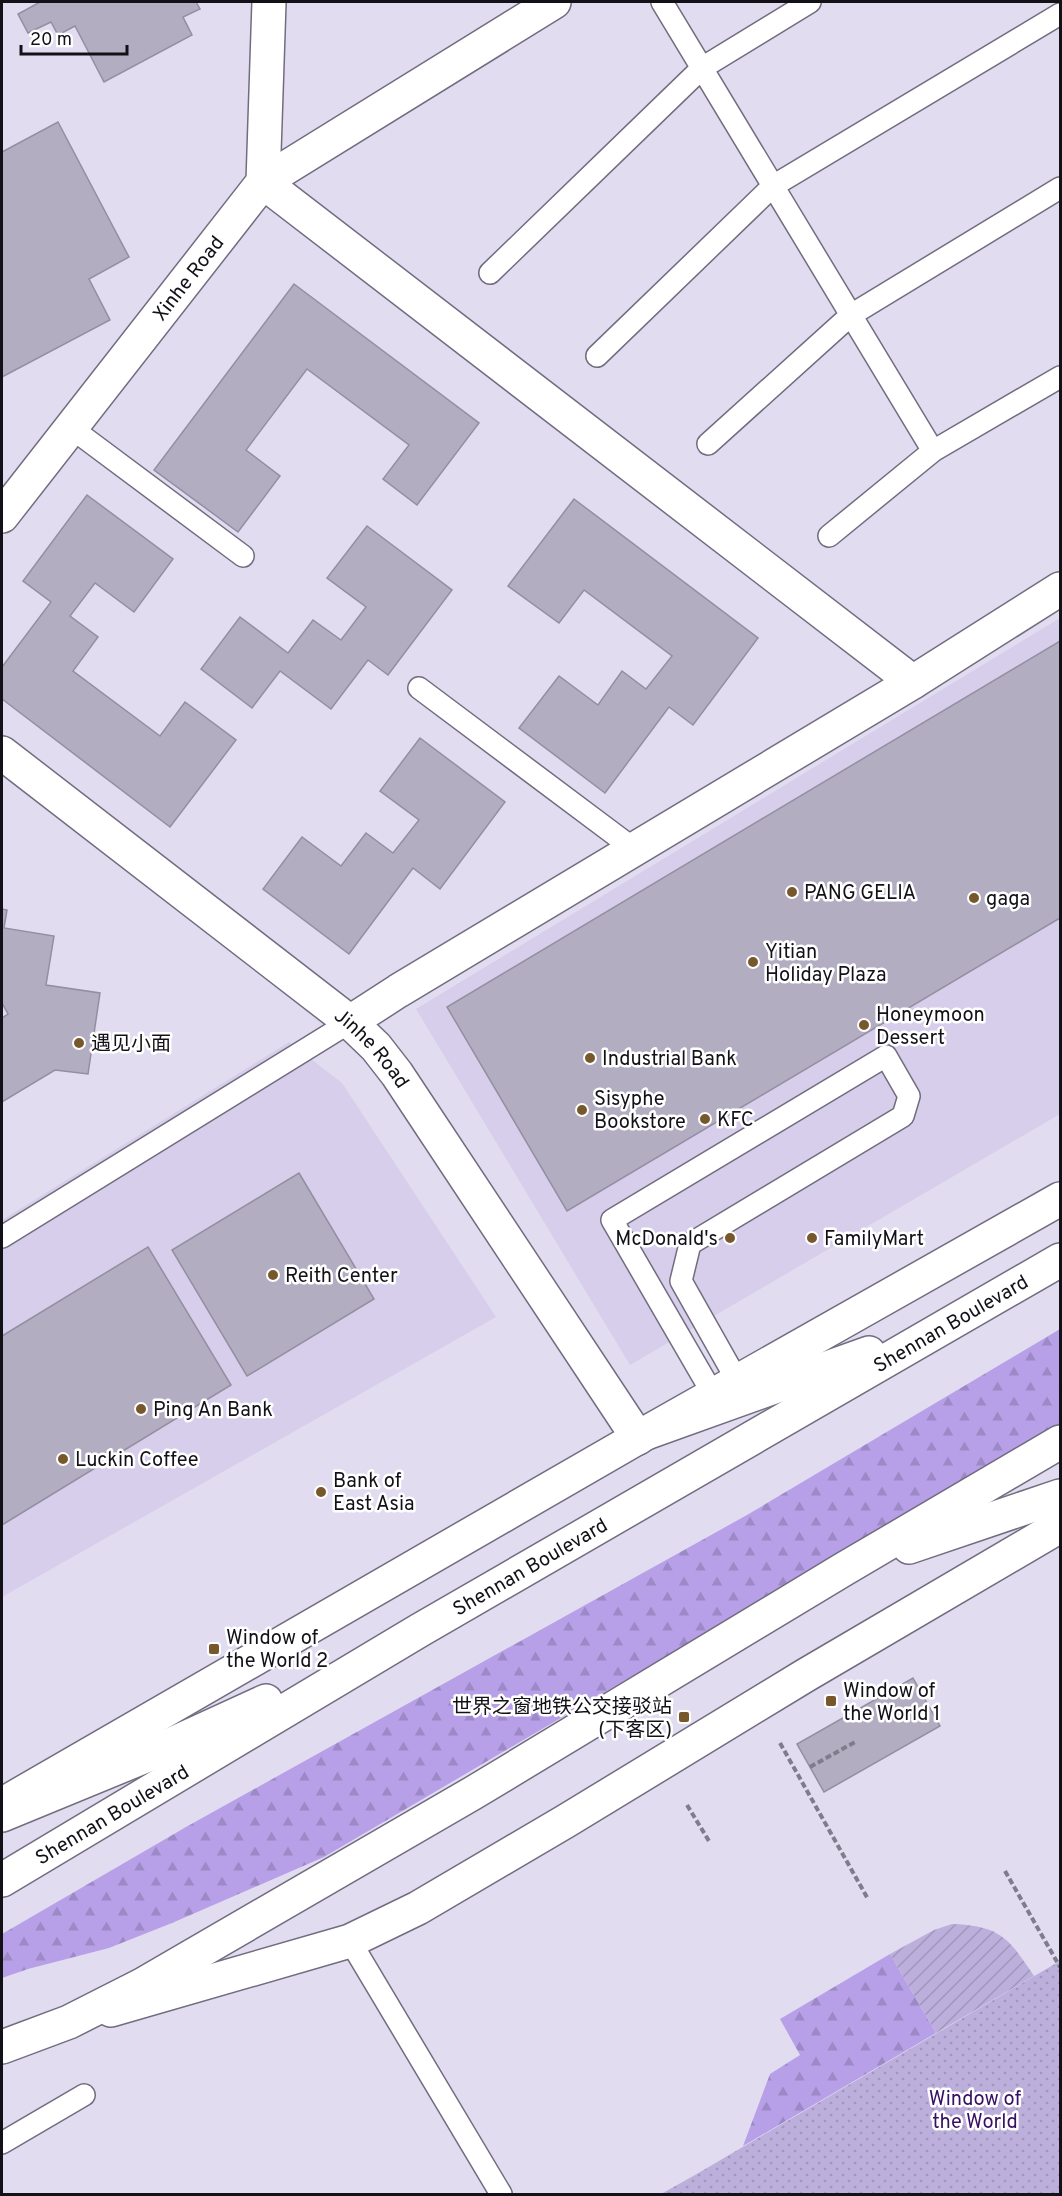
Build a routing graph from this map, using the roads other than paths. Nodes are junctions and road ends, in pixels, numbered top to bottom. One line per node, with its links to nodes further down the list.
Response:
1 (269, 2): 7 (main road)
2 (554, 2): 7 (main road)
3 (662, 2): 6 (lane)
4 (810, 2): 6 (lane)
5 (1060, 14): 8 (lane)
6 (702, 68): 8 (lane); 10 (lane)
7 (263, 182): 14 (main road, Xinhe Road); 21 (main road)
8 (773, 186): 11 (lane); 12 (lane)
9 (1060, 188): 11 (lane)
10 (490, 273)
11 (851, 315): 15 (lane); 16 (lane)
12 (597, 356)
13 (1060, 377): 16 (lane)
14 (70, 427): 17 (main road, Xinhe Road); 19 (lane)
15 (708, 444)
16 (933, 451): 18 (lane)
17 (2, 516)
18 (829, 536)
19 (243, 556)
20 (1060, 589): 21 (main road)
21 (913, 682): 24 (main road)
22 (419, 688): 24 (lane)
23 (2, 753): 25 (main road, Jinhe Road)
24 (634, 849): 25 (main road)
25 (350, 1022): 27 (lane); 31 (main road, Jinhe Road)
26 (1060, 1199): 30 (main road)
27 (2, 1237)
28 (1060, 1260): 29 (main road, Shennan Boulevard)
29 (949, 1324): 31 (main road); 36 (main road, Shennan Boulevard)
30 (726, 1389): 30 (lane); 31 (main road)
31 (642, 1436): 37 (main road)
32 (1060, 1442): 35 (main road)
33 (1060, 1496): 35 (main road)
34 (1060, 1526): 40 (main road)
35 (844, 1569): 41 (main road)
36 (420, 1630): 38 (main road); 39 (main road, Shennan Boulevard)
37 (2, 1805)
38 (2, 1815)
39 (2, 1880)
40 (350, 1941): 41 (main road); 45 (lane)
41 (69, 2022): 42 (main road)
42 (2, 2047)
43 (84, 2095): 44 (lane)
44 (2, 2143)
45 (501, 2194)

